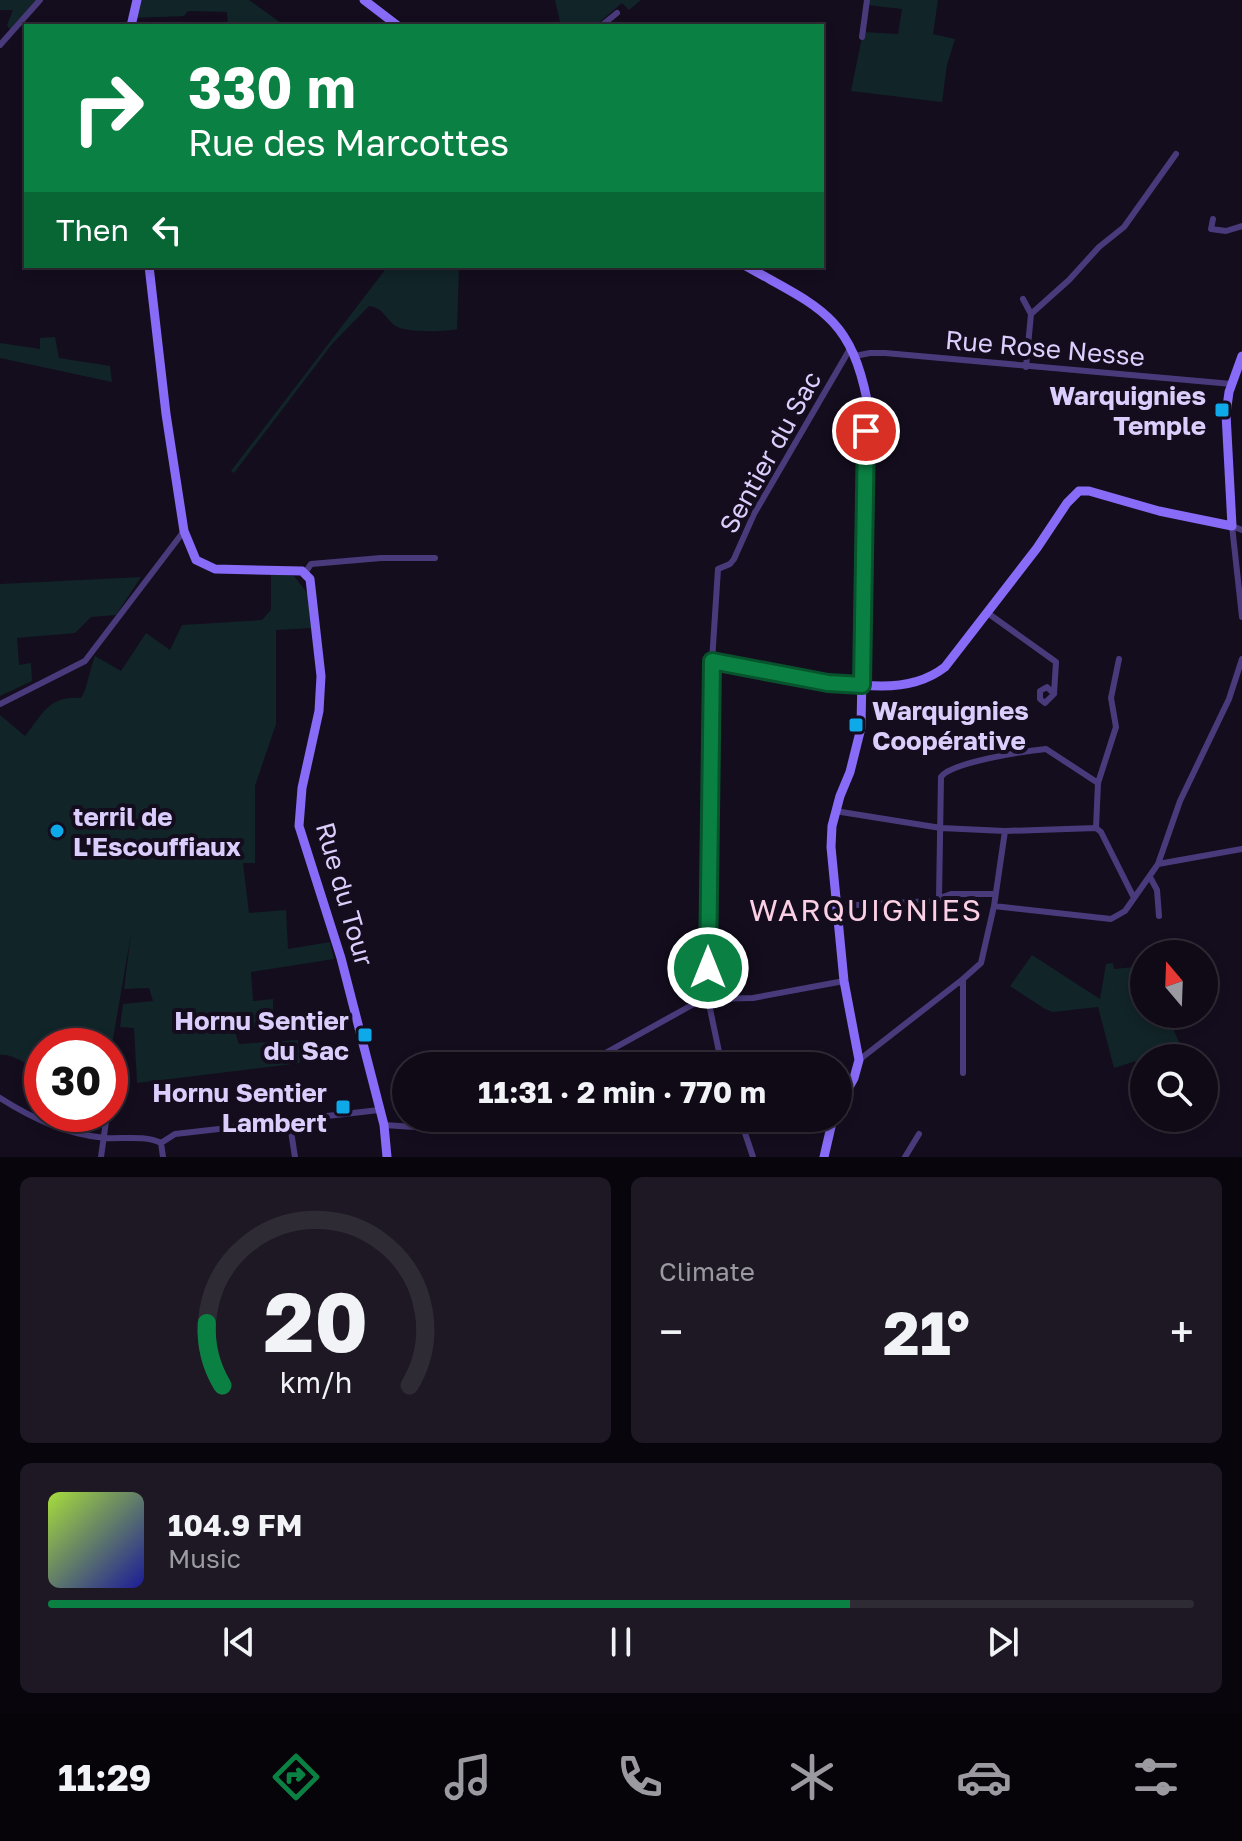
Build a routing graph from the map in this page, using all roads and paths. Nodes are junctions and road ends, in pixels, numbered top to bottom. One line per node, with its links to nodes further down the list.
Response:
1 (40, 0): 10 (street)
2 (137, 0): 6 (street)
3 (867, 0): 9 (street)
4 (369, 2): 7 (street)
5 (617, 13): 8 (street)
6 (131, 24)
7 (396, 24)
8 (603, 24)
9 (862, 37)
10 (0, 45)
11 (1176, 154): 17 (street)
12 (1213, 219): 13 (street)
13 (1242, 226)
14 (149, 268): 24 (street)
15 (749, 268): 18 (street)
16 (1023, 299): 17 (street)
17 (1031, 314): 20 (street)
18 (853, 352): 20 (street, Rue Rose Nesse); 31 (street, Sentier du Sac); 32 (street)
19 (1242, 356): 21 (street)
20 (1026, 367): 22 (street, Rue Rose Nesse)
21 (1240, 367): 22 (street)
22 (1232, 384): 23 (street)
23 (1237, 528): 27 (street); 28 (street)
24 (184, 531): 26 (street); 34 (street)
25 (435, 558): 26 (street)
26 (305, 573): 58 (street, Rue du Tour)
27 (989, 614): 32 (street); 33 (street)
28 (1242, 617)
29 (1119, 659): 35 (street)
30 (1242, 659): 41 (street)
31 (712, 661): 32 (street); 51 (street)
32 (862, 685): 36 (street)
33 (1054, 694)
34 (0, 704)
35 (1098, 783): 37 (street); 38 (street)
36 (835, 811): 37 (street); 46 (street)
37 (941, 828): 39 (street); 44 (street)
38 (1096, 828): 39 (street); 45 (street)
39 (1005, 831): 43 (street)
40 (1242, 849): 41 (street)
41 (1158, 864): 42 (street)
42 (1150, 877): 45 (street); 48 (street)
43 (995, 894): 44 (street); 47 (street)
44 (939, 898): 46 (street)
45 (1134, 898): 47 (street)
46 (837, 906): 50 (street)
47 (994, 906): 49 (street)
48 (1159, 916)
49 (963, 979): 54 (street); 55 (street)
50 (844, 981): 51 (street); 54 (street)
51 (708, 1002): 52 (street); 53 (street)
52 (607, 1052)
53 (719, 1052)
54 (859, 1060): 56 (street)
55 (963, 1073)
56 (852, 1082)
57 (0, 1098): 66 (street)
58 (379, 1110): 59 (street); 60 (street, Rue du Tour)
59 (290, 1125): 67 (street); 71 (street)
60 (384, 1125): 61 (street); 72 (street, Rue du Tour)
61 (392, 1126)
62 (105, 1132): 66 (street)
63 (745, 1132): 73 (street)
64 (830, 1132): 74 (street)
65 (919, 1134): 68 (street)
66 (104, 1138): 67 (street); 69 (street)
67 (161, 1143): 70 (street)
68 (904, 1156)
69 (101, 1157)
70 (163, 1157)
71 (295, 1157)
72 (387, 1157)
73 (753, 1157)
74 (824, 1157)

